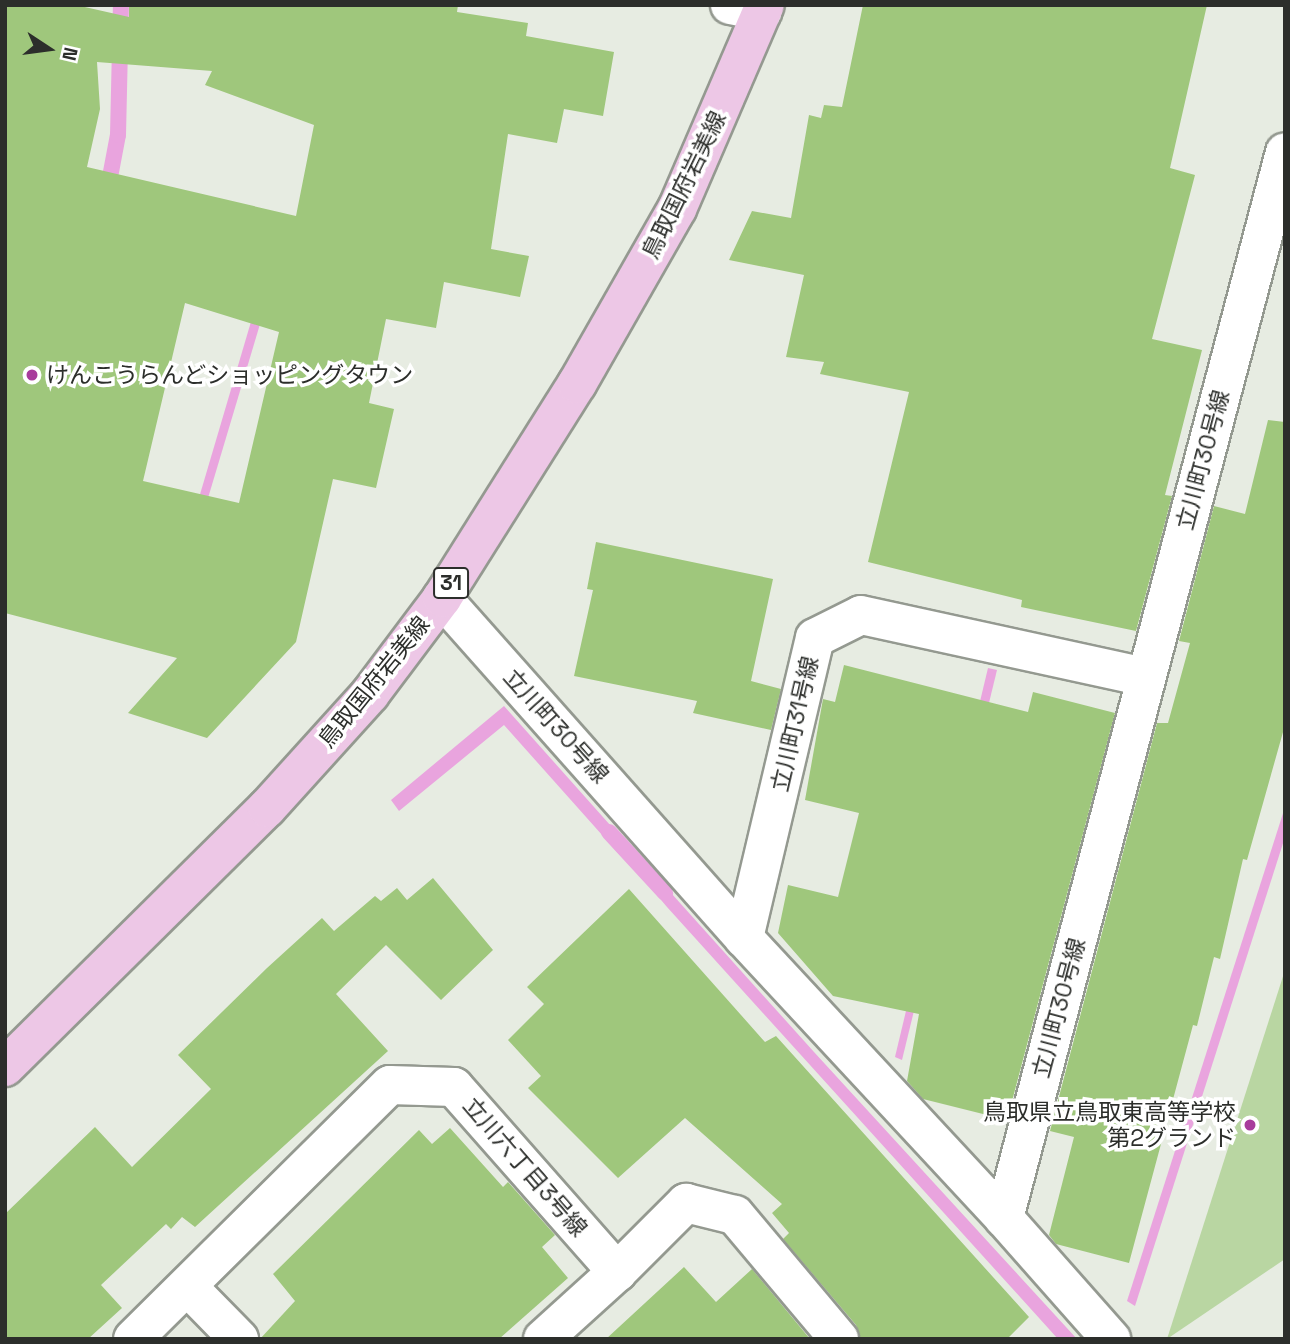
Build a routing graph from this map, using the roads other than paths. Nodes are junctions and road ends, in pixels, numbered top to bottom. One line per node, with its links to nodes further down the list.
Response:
1 (753, 7): 3 (main road, 鳥取国府岩美線 / 31)
2 (1285, 152): 4 (street, 立川町30号線)
3 (442, 598): 5 (street, 立川町30号線); 6 (main road, 鳥取国府岩美線 / 31)
4 (1145, 677): 5 (street, 立川町31号線); 7 (street, 立川町30号線)
5 (744, 939): 7 (street, 立川町30号線)
6 (5, 1067)
7 (1004, 1218): 14 (street)
8 (617, 1272): 9 (street, 立川六丁目3号線); 12 (street); 13 (street)
9 (188, 1287): 10 (street, 立川六丁目3号線); 11 (street)
10 (132, 1339)
11 (239, 1339)
12 (543, 1339)
13 (839, 1339)
14 (1111, 1339)

